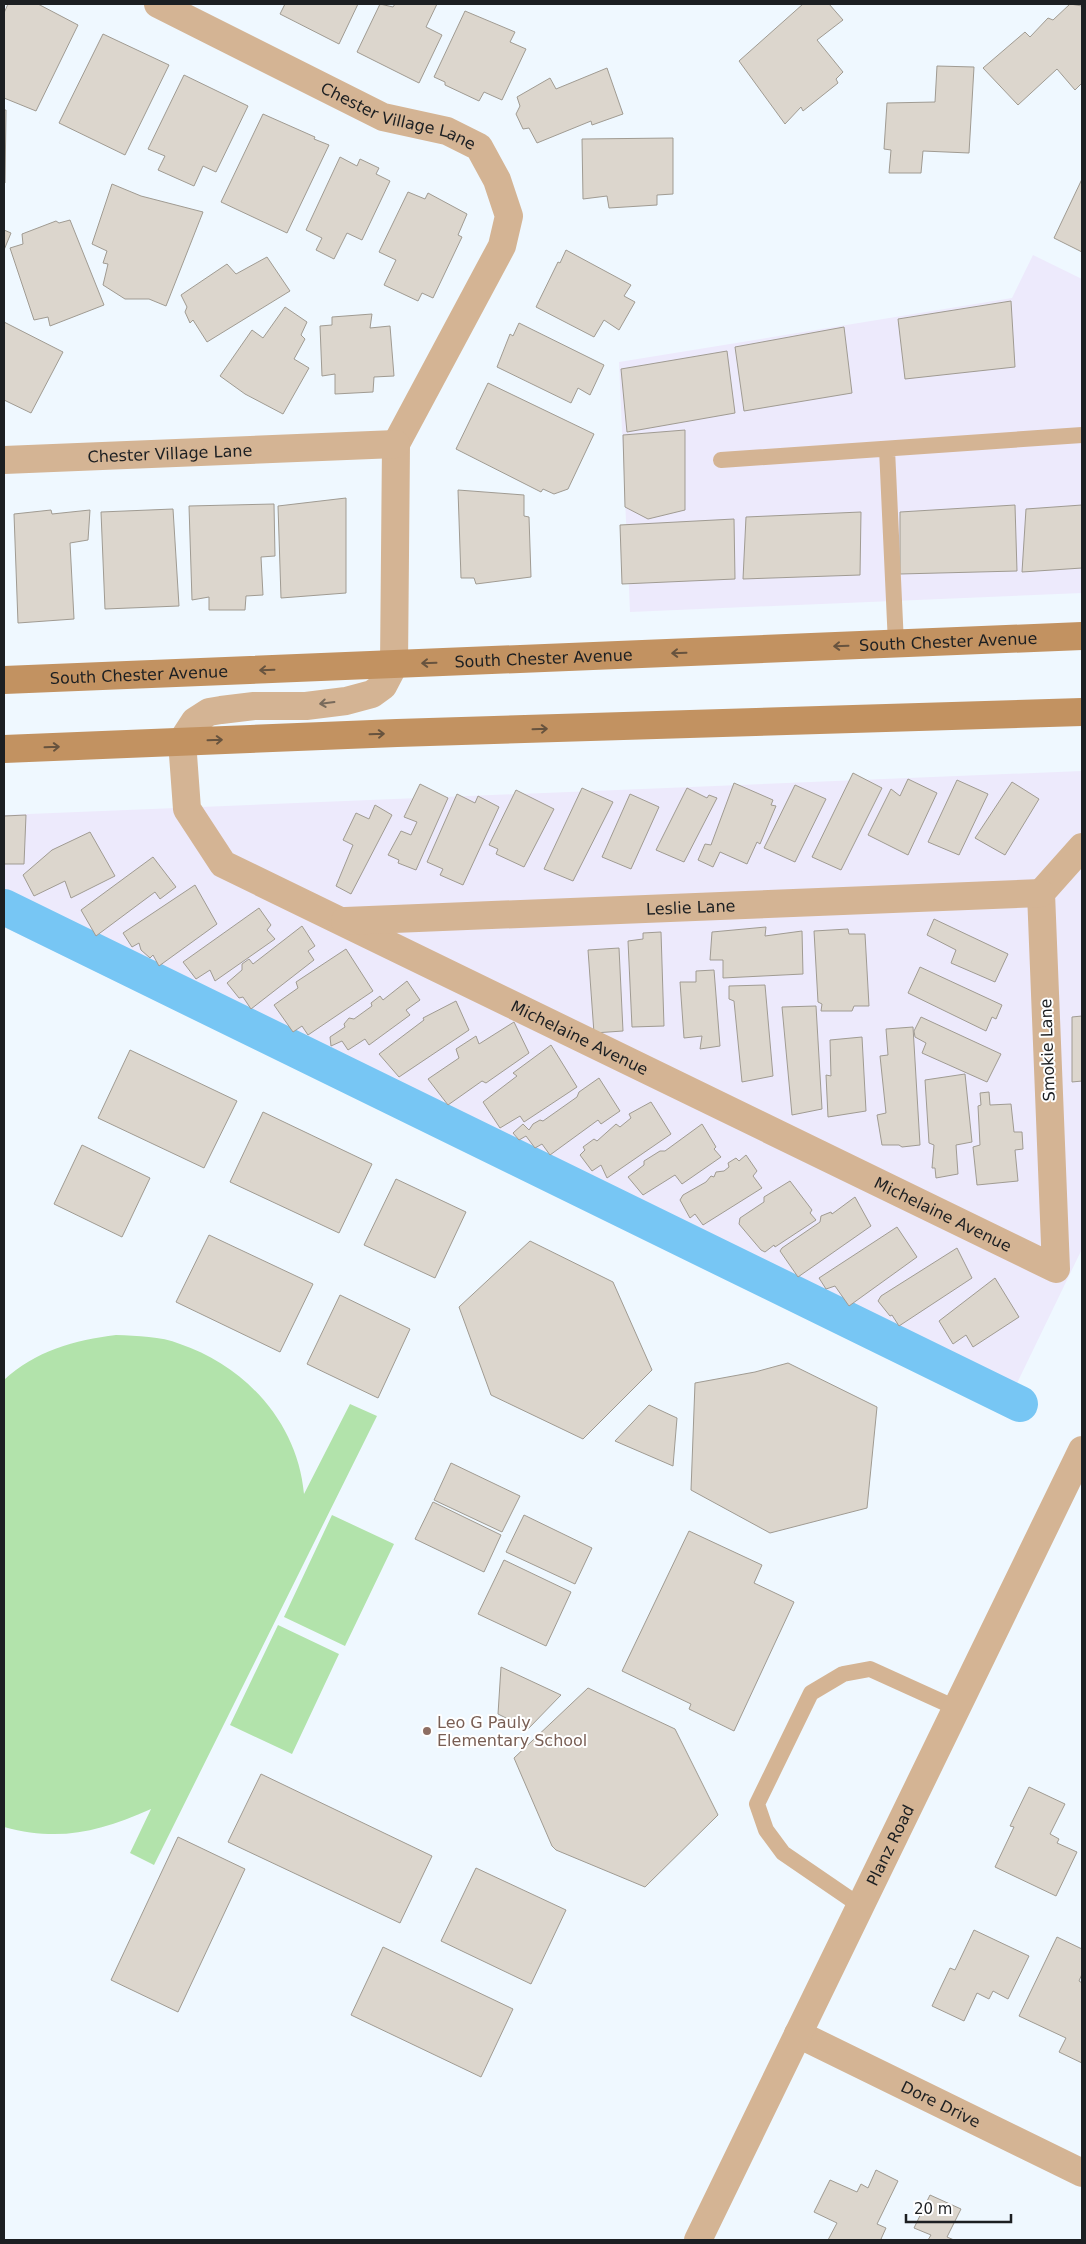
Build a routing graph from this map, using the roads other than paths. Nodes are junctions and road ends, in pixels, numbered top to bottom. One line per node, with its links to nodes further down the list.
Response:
1 (158, 4): 3 (street, Chester Village Lane)
2 (1082, 435): 4 (lane)
3 (396, 444): 5 (street, Chester Village Lane); 9 (street, Chester Village Lane)
4 (888, 449): 6 (lane); 8 (lane)
5 (4, 460)
6 (721, 460)
7 (1082, 636): 8 (main road, South Chester Avenue)
8 (896, 644): 9 (main road, South Chester Avenue, one-way to 9)
9 (394, 664): 10 (main road, South Chester Avenue, one-way to 10); 12 (street, one-way to 12)
10 (4, 680)
11 (1082, 712): 12 (main road, one-way to 11)
12 (182, 741): 13 (main road, one-way to 12); 16 (street, Michelaine Avenue)
13 (4, 749)
14 (1082, 847): 15 (street)
15 (1041, 893): 16 (street, Leslie Lane); 17 (street, Smokie Lane)
16 (341, 921): 17 (street, Michelaine Avenue)
17 (1056, 1269)
18 (1082, 1450): 19 (street, Planz Road)
19 (956, 1708): 20 (street, Planz Road); 20 (lane)
20 (859, 1905): 21 (street, Planz Road)
21 (798, 2034): 22 (street, Dore Drive); 23 (street, Planz Road)
22 (1082, 2173)
23 (698, 2240)

